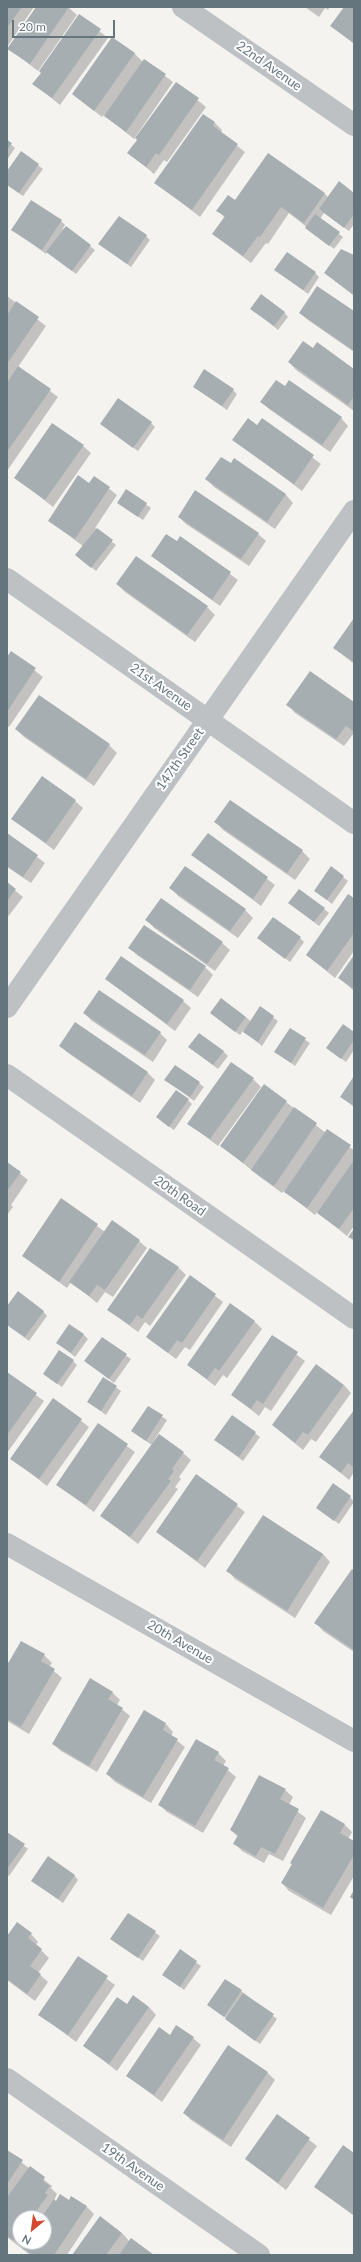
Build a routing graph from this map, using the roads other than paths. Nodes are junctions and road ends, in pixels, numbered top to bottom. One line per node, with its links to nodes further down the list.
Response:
1 (183, 7): 2 (street, 22nd Avenue)
2 (354, 125)
3 (354, 511): 5 (street, 147th Street)
4 (7, 579): 5 (street, 21st Avenue)
5 (208, 719): 6 (street, 21st Avenue); 7 (street, 147th Street)
6 (354, 823)
7 (7, 1007)
8 (7, 1075): 9 (street, 20th Road)
9 (354, 1318)
10 (7, 1544): 11 (street, 20th Avenue)
11 (354, 1741)
12 (7, 2078): 13 (street, 19th Avenue)
13 (259, 2255)

